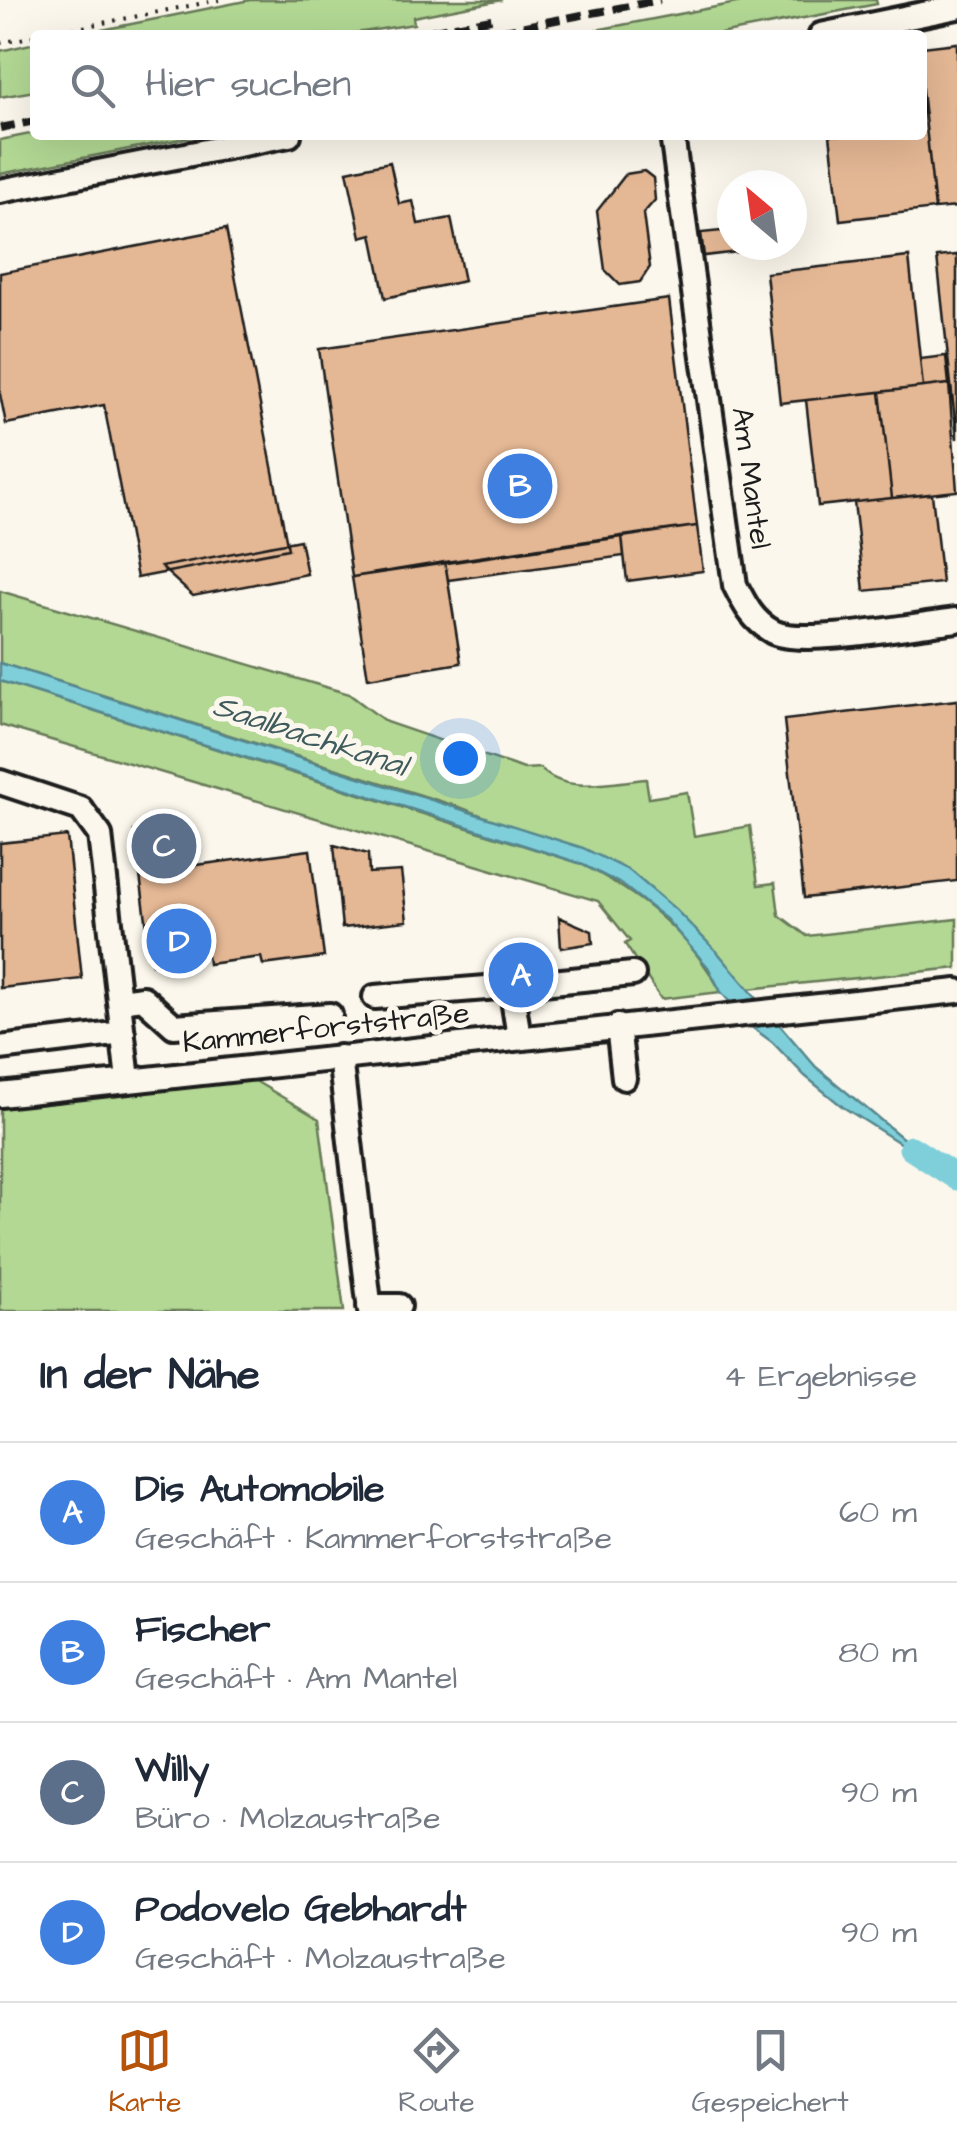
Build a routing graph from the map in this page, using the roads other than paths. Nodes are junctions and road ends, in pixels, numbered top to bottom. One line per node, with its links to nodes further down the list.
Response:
1 (957, 7): 2 (street)
2 (844, 30)
3 (263, 140): 5 (street)
4 (673, 140): 6 (street, Am Mantel)
5 (0, 191)
6 (957, 620)
7 (0, 782): 12 (street)
8 (633, 974): 9 (street)
9 (511, 986): 11 (street); 16 (street)
10 (957, 991): 14 (street, Kammerforststraße)
11 (375, 997)
12 (119, 1001): 13 (street); 15 (street)
13 (330, 1015)
14 (618, 1026): 16 (street, Kammerforststraße); 19 (street)
15 (123, 1033): 17 (street); 20 (street)
16 (519, 1037): 18 (street, Kammerforststraße)
17 (0, 1048)
18 (340, 1057): 20 (street, Kammerforststraße); 23 (street)
19 (624, 1078)
20 (128, 1080): 21 (street, Kammerforststraße)
21 (0, 1095)
22 (399, 1306): 23 (street)
23 (370, 1309)

